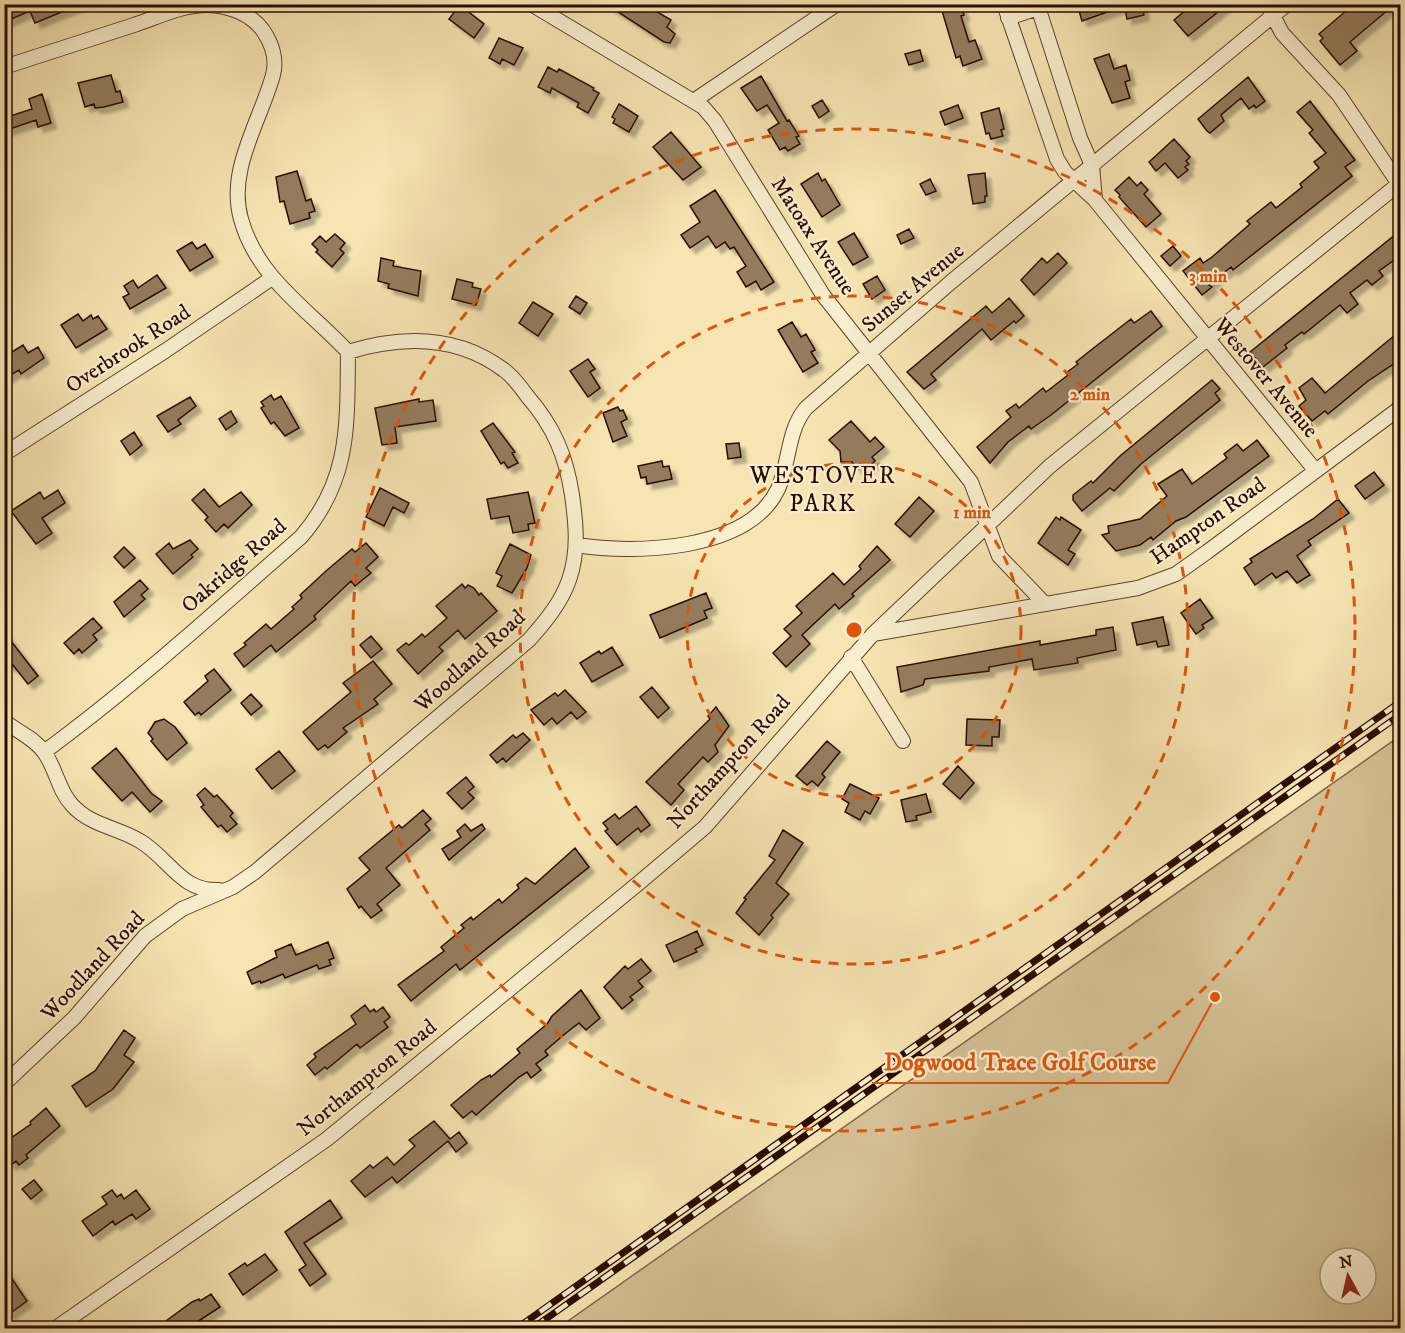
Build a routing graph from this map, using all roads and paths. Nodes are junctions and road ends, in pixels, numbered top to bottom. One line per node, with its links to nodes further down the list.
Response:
1 (531, 4): 11 (street, Matoax Avenue)
2 (811, 4): 9 (street)
3 (837, 4): 9 (street)
4 (1287, 4): 8 (street, Sunset Avenue)
5 (207, 5): 10 (street); 16 (street)
6 (1037, 6): 7 (street); 12 (street)
7 (1006, 11): 13 (street, Westover Avenue)
8 (1269, 11): 12 (street, Sunset Avenue); 14 (street)
9 (820, 16): 11 (street)
10 (4, 67)
11 (695, 100): 19 (street, Matoax Avenue)
12 (1092, 165): 13 (street, Sunset Avenue); 15 (street)
13 (1073, 181): 15 (street, Westover Avenue); 19 (street, Sunset Avenue)
14 (1400, 183): 17 (street, Northampton Road)
15 (1095, 200): 17 (street, Westover Avenue)
16 (272, 278): 18 (street); 21 (street, Overbrook Road)
17 (1208, 340): 22 (street, Westover Avenue); 23 (street, Northampton Road)
18 (348, 352): 24 (street, Woodland Road); 30 (street, Oakridge Road)
19 (868, 353): 23 (street, Matoax Avenue); 24 (street, Sunset Avenue)
20 (1401, 408): 22 (street, Hampton Road)
21 (4, 453)
22 (1315, 470): 25 (street, Hampton Road)
23 (988, 526): 25 (street, Matoax Avenue); 26 (street, Northampton Road)
24 (576, 545): 31 (street, Woodland Road)
25 (1045, 604): 26 (street, Hampton Road)
26 (873, 634): 27 (street, Northampton Road)
27 (850, 657): 29 (street); 33 (street, Northampton Road)
28 (4, 721): 30 (street)
29 (903, 741)
30 (44, 752): 31 (street)
31 (221, 890): 32 (street, Woodland Road)
32 (4, 1083)
33 (56, 1329)

